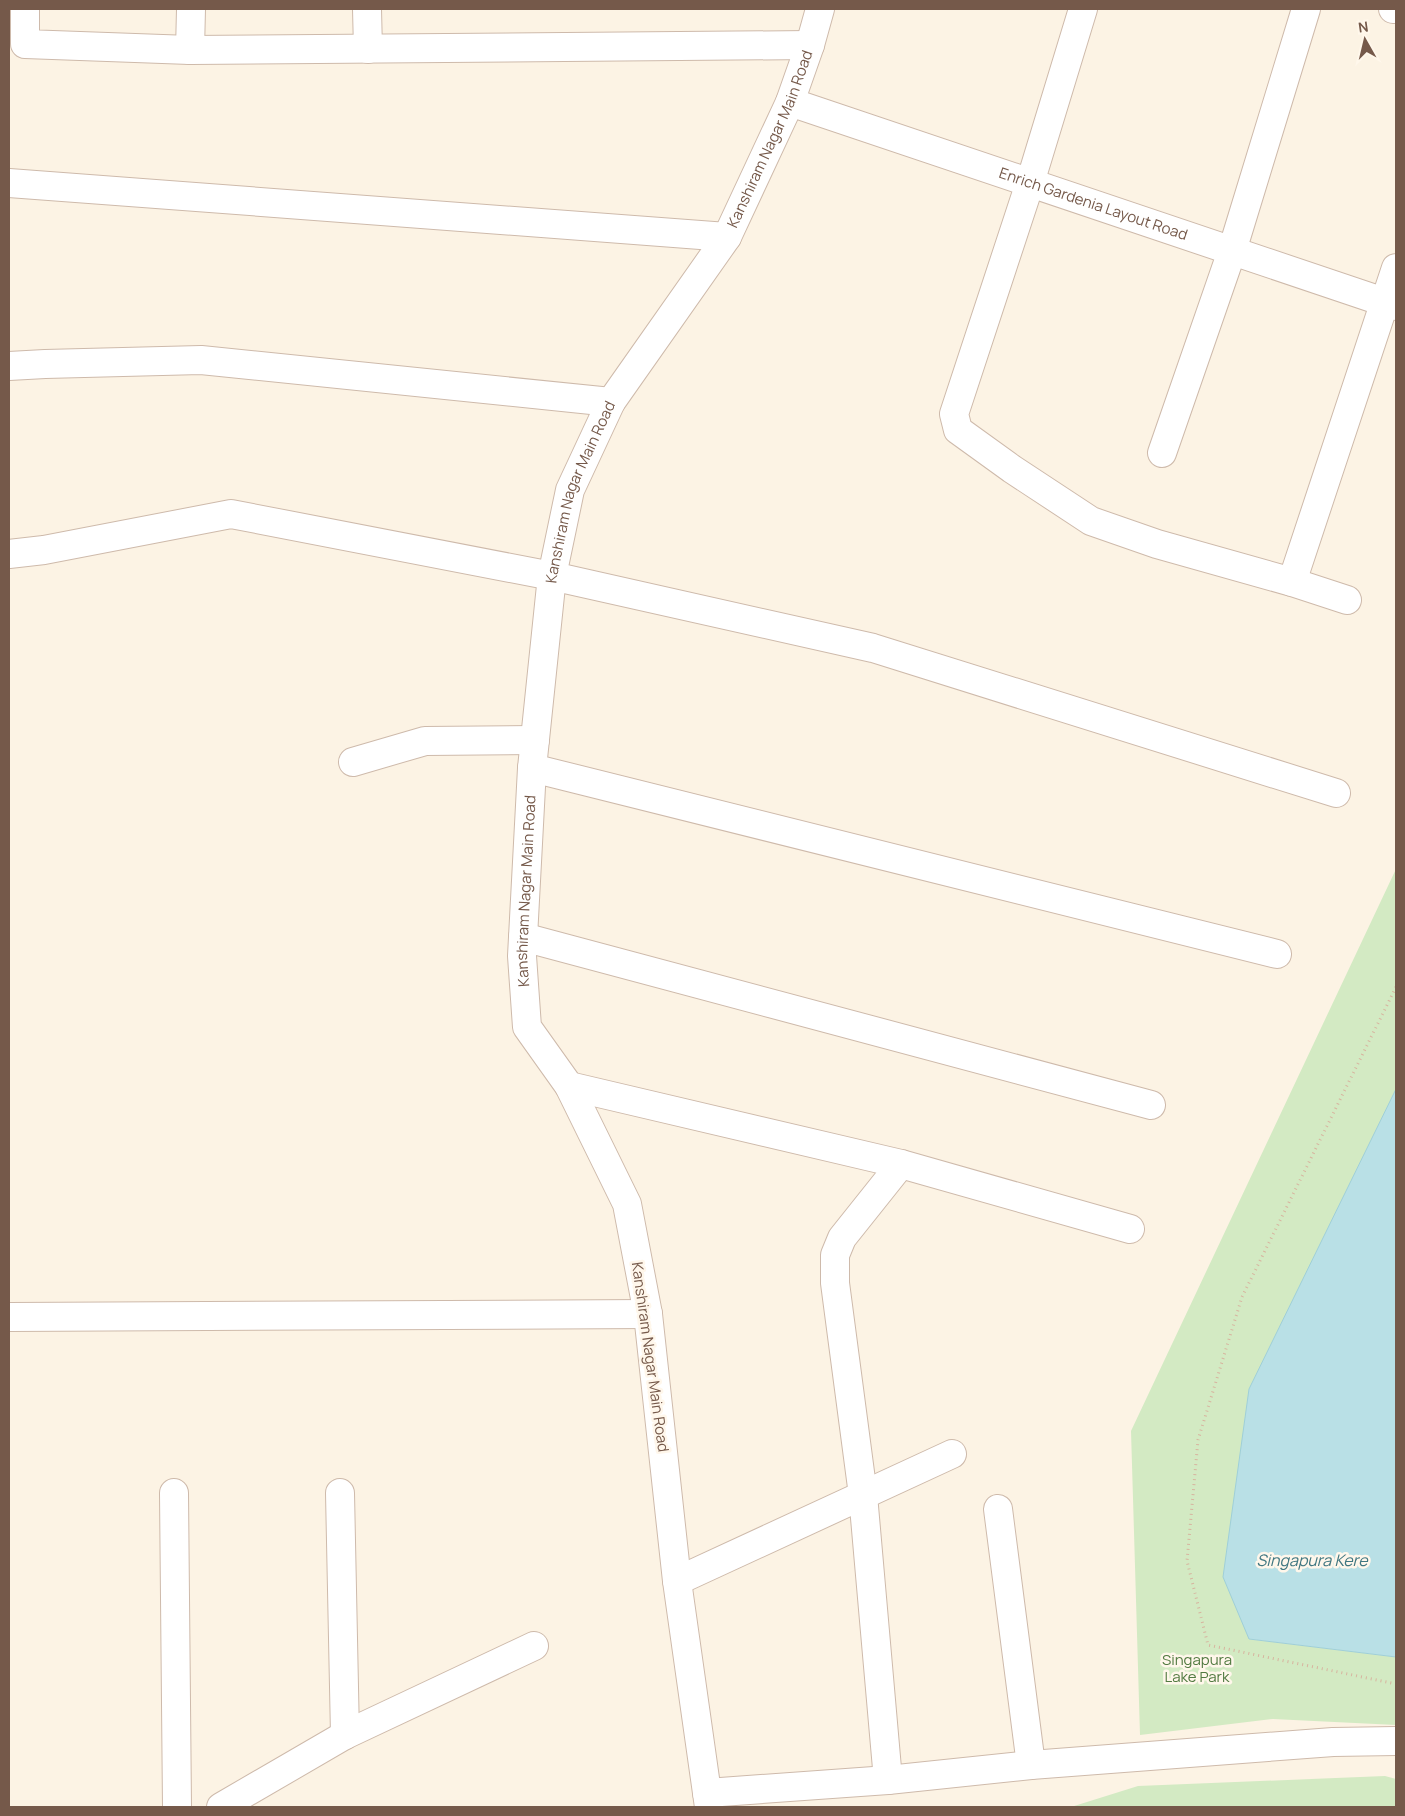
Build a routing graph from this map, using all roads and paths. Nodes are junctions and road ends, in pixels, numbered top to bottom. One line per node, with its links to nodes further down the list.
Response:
1 (25, 9): 7 (street)
2 (191, 9): 10 (street)
3 (367, 9): 9 (street)
4 (820, 9): 8 (street, Kanshiram Nagar Main Road)
5 (1083, 9): 13 (street)
6 (1306, 9): 15 (street)
7 (17, 44): 10 (street)
8 (810, 45): 9 (street); 11 (street, Kanshiram Nagar Main Road)
9 (368, 49): 10 (street)
10 (190, 50)
11 (790, 102): 13 (street, Enrich Gardenia Layout Road); 14 (street, Kanshiram Nagar Main Road)
12 (9, 183): 14 (street)
13 (1030, 183): 15 (street, Enrich Gardenia Layout Road); 23 (street)
14 (727, 236): 19 (street, Kanshiram Nagar Main Road)
15 (1232, 251): 17 (street, Enrich Gardenia Layout Road); 20 (street)
16 (1396, 268): 17 (street)
17 (1390, 304): 23 (street)
18 (9, 366): 19 (street)
19 (611, 402): 22 (street, Kanshiram Nagar Main Road)
20 (1162, 453)
21 (9, 554): 22 (street)
22 (552, 576): 25 (street, Kanshiram Nagar Main Road); 28 (street)
23 (1292, 582): 24 (street)
24 (1347, 600)
25 (535, 740): 26 (street); 27 (street, Kanshiram Nagar Main Road)
26 (353, 762)
27 (532, 768): 29 (street, Kanshiram Nagar Main Road); 30 (street)
28 (1336, 793)
29 (523, 937): 32 (street, Kanshiram Nagar Main Road); 33 (street)
30 (1276, 954)
31 (1396, 987): 45 (path)
32 (569, 1086): 34 (street); 36 (street, Kanshiram Nagar Main Road)
33 (1151, 1105)
34 (901, 1164): 35 (street); 41 (street)
35 (1130, 1229)
36 (648, 1314): 37 (street); 43 (street, Kanshiram Nagar Main Road)
37 (9, 1317)
38 (952, 1454): 41 (street)
39 (340, 1492): 46 (street)
40 (174, 1493): 51 (street)
41 (863, 1495): 43 (street); 49 (street)
42 (998, 1509): 48 (street)
43 (677, 1580): 50 (street, Kanshiram Nagar Main Road)
44 (534, 1646): 46 (street)
45 (1396, 1684)
46 (345, 1735): 52 (street)
47 (1396, 1741): 48 (street)
48 (1031, 1765): 49 (street)
49 (888, 1780): 50 (street)
50 (708, 1800)
51 (177, 1807)
52 (221, 1807)

